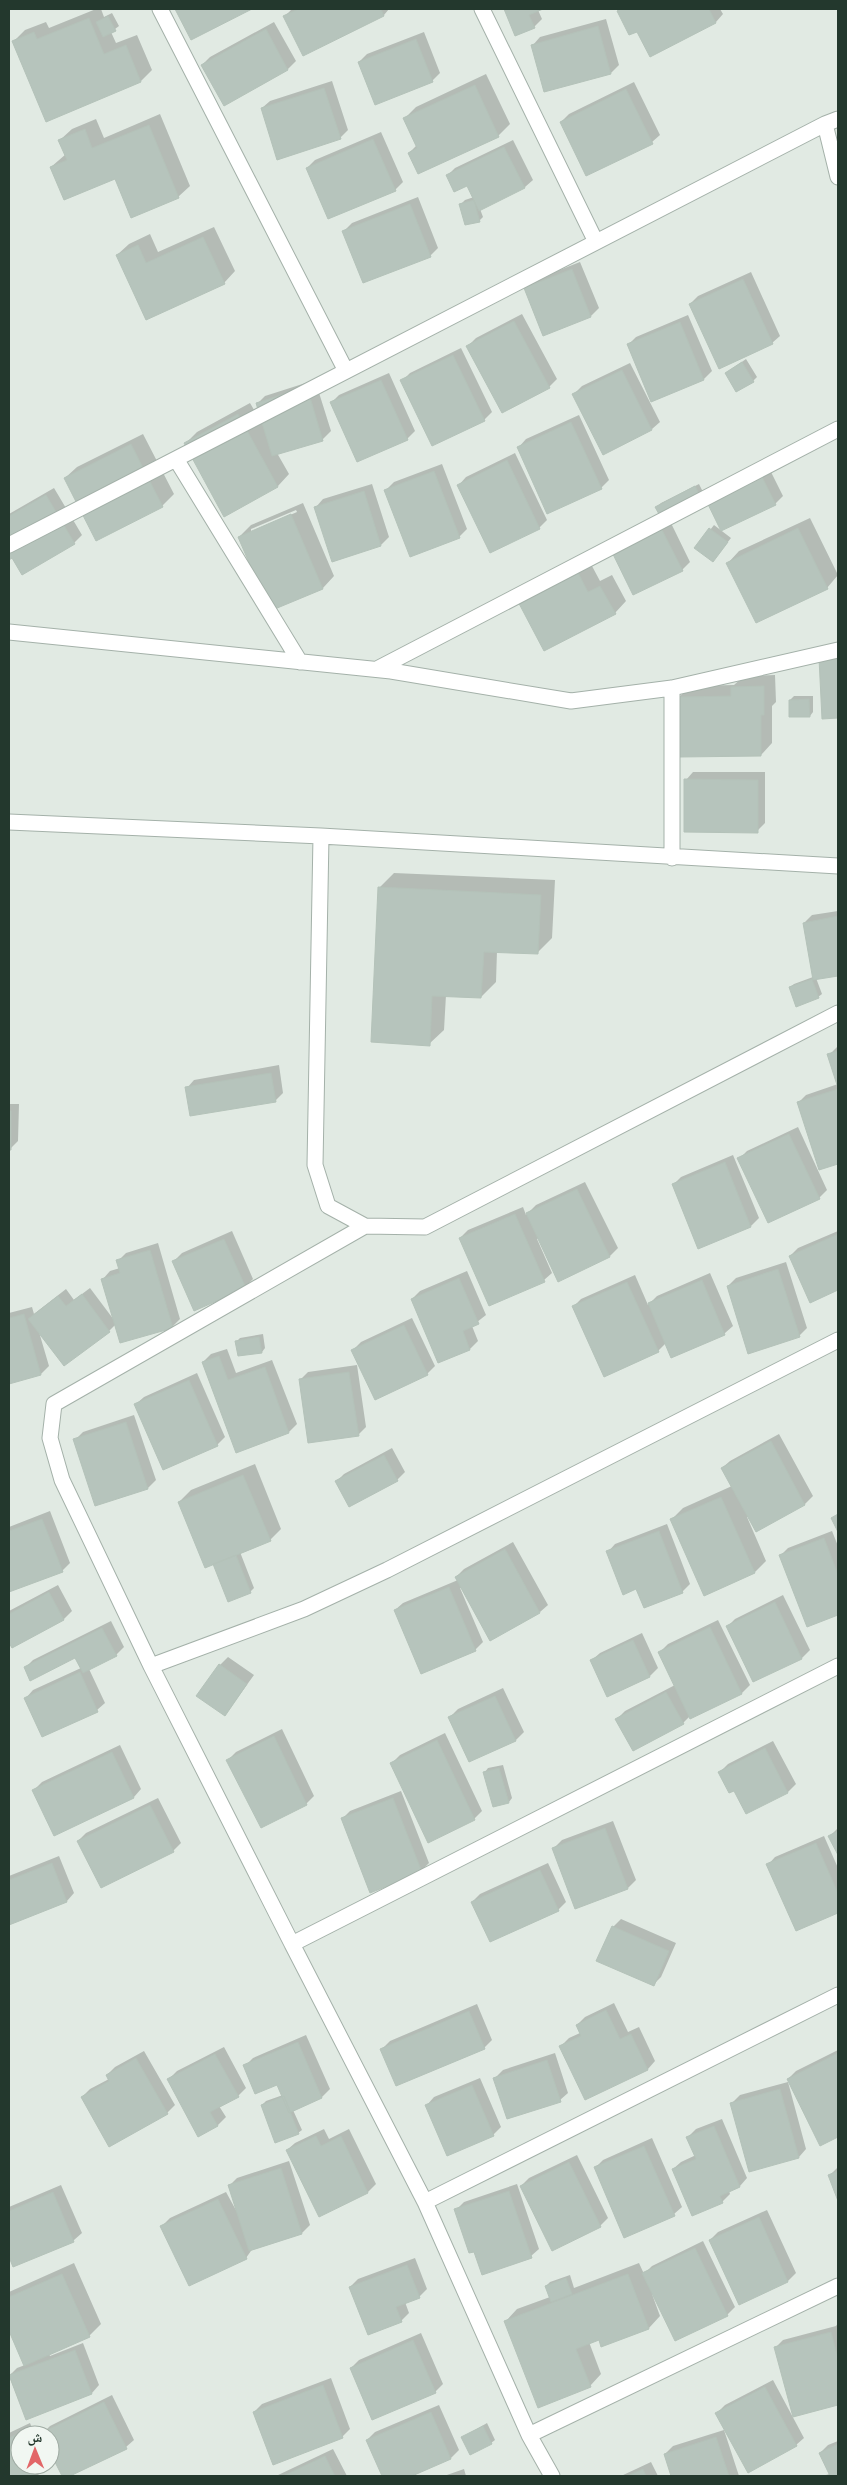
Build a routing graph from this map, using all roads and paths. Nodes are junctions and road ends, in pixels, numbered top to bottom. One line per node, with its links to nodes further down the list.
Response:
1 (160, 9): 6 (street)
2 (482, 9): 5 (street)
3 (832, 122): 4 (street); 5 (street)
4 (838, 177)
5 (596, 242): 6 (street)
6 (346, 371): 8 (street)
7 (838, 429): 13 (street)
8 (176, 459): 9 (street); 12 (street)
9 (9, 546)
10 (9, 632): 12 (street)
11 (838, 650): 14 (street)
12 (300, 662): 13 (street)
13 (377, 669): 14 (street)
14 (672, 688): 17 (street)
15 (9, 822): 16 (street)
16 (321, 836): 17 (street); 20 (street)
17 (672, 858): 18 (street)
18 (838, 866)
19 (838, 1013): 20 (street)
20 (364, 1226): 22 (street)
21 (838, 1340): 22 (street)
22 (150, 1666): 24 (street)
23 (838, 1666): 24 (street)
24 (292, 1944): 26 (street)
25 (838, 1995): 26 (street)
26 (426, 2202): 28 (street)
27 (838, 2286): 28 (street)
28 (529, 2435): 29 (street)
29 (552, 2476)

